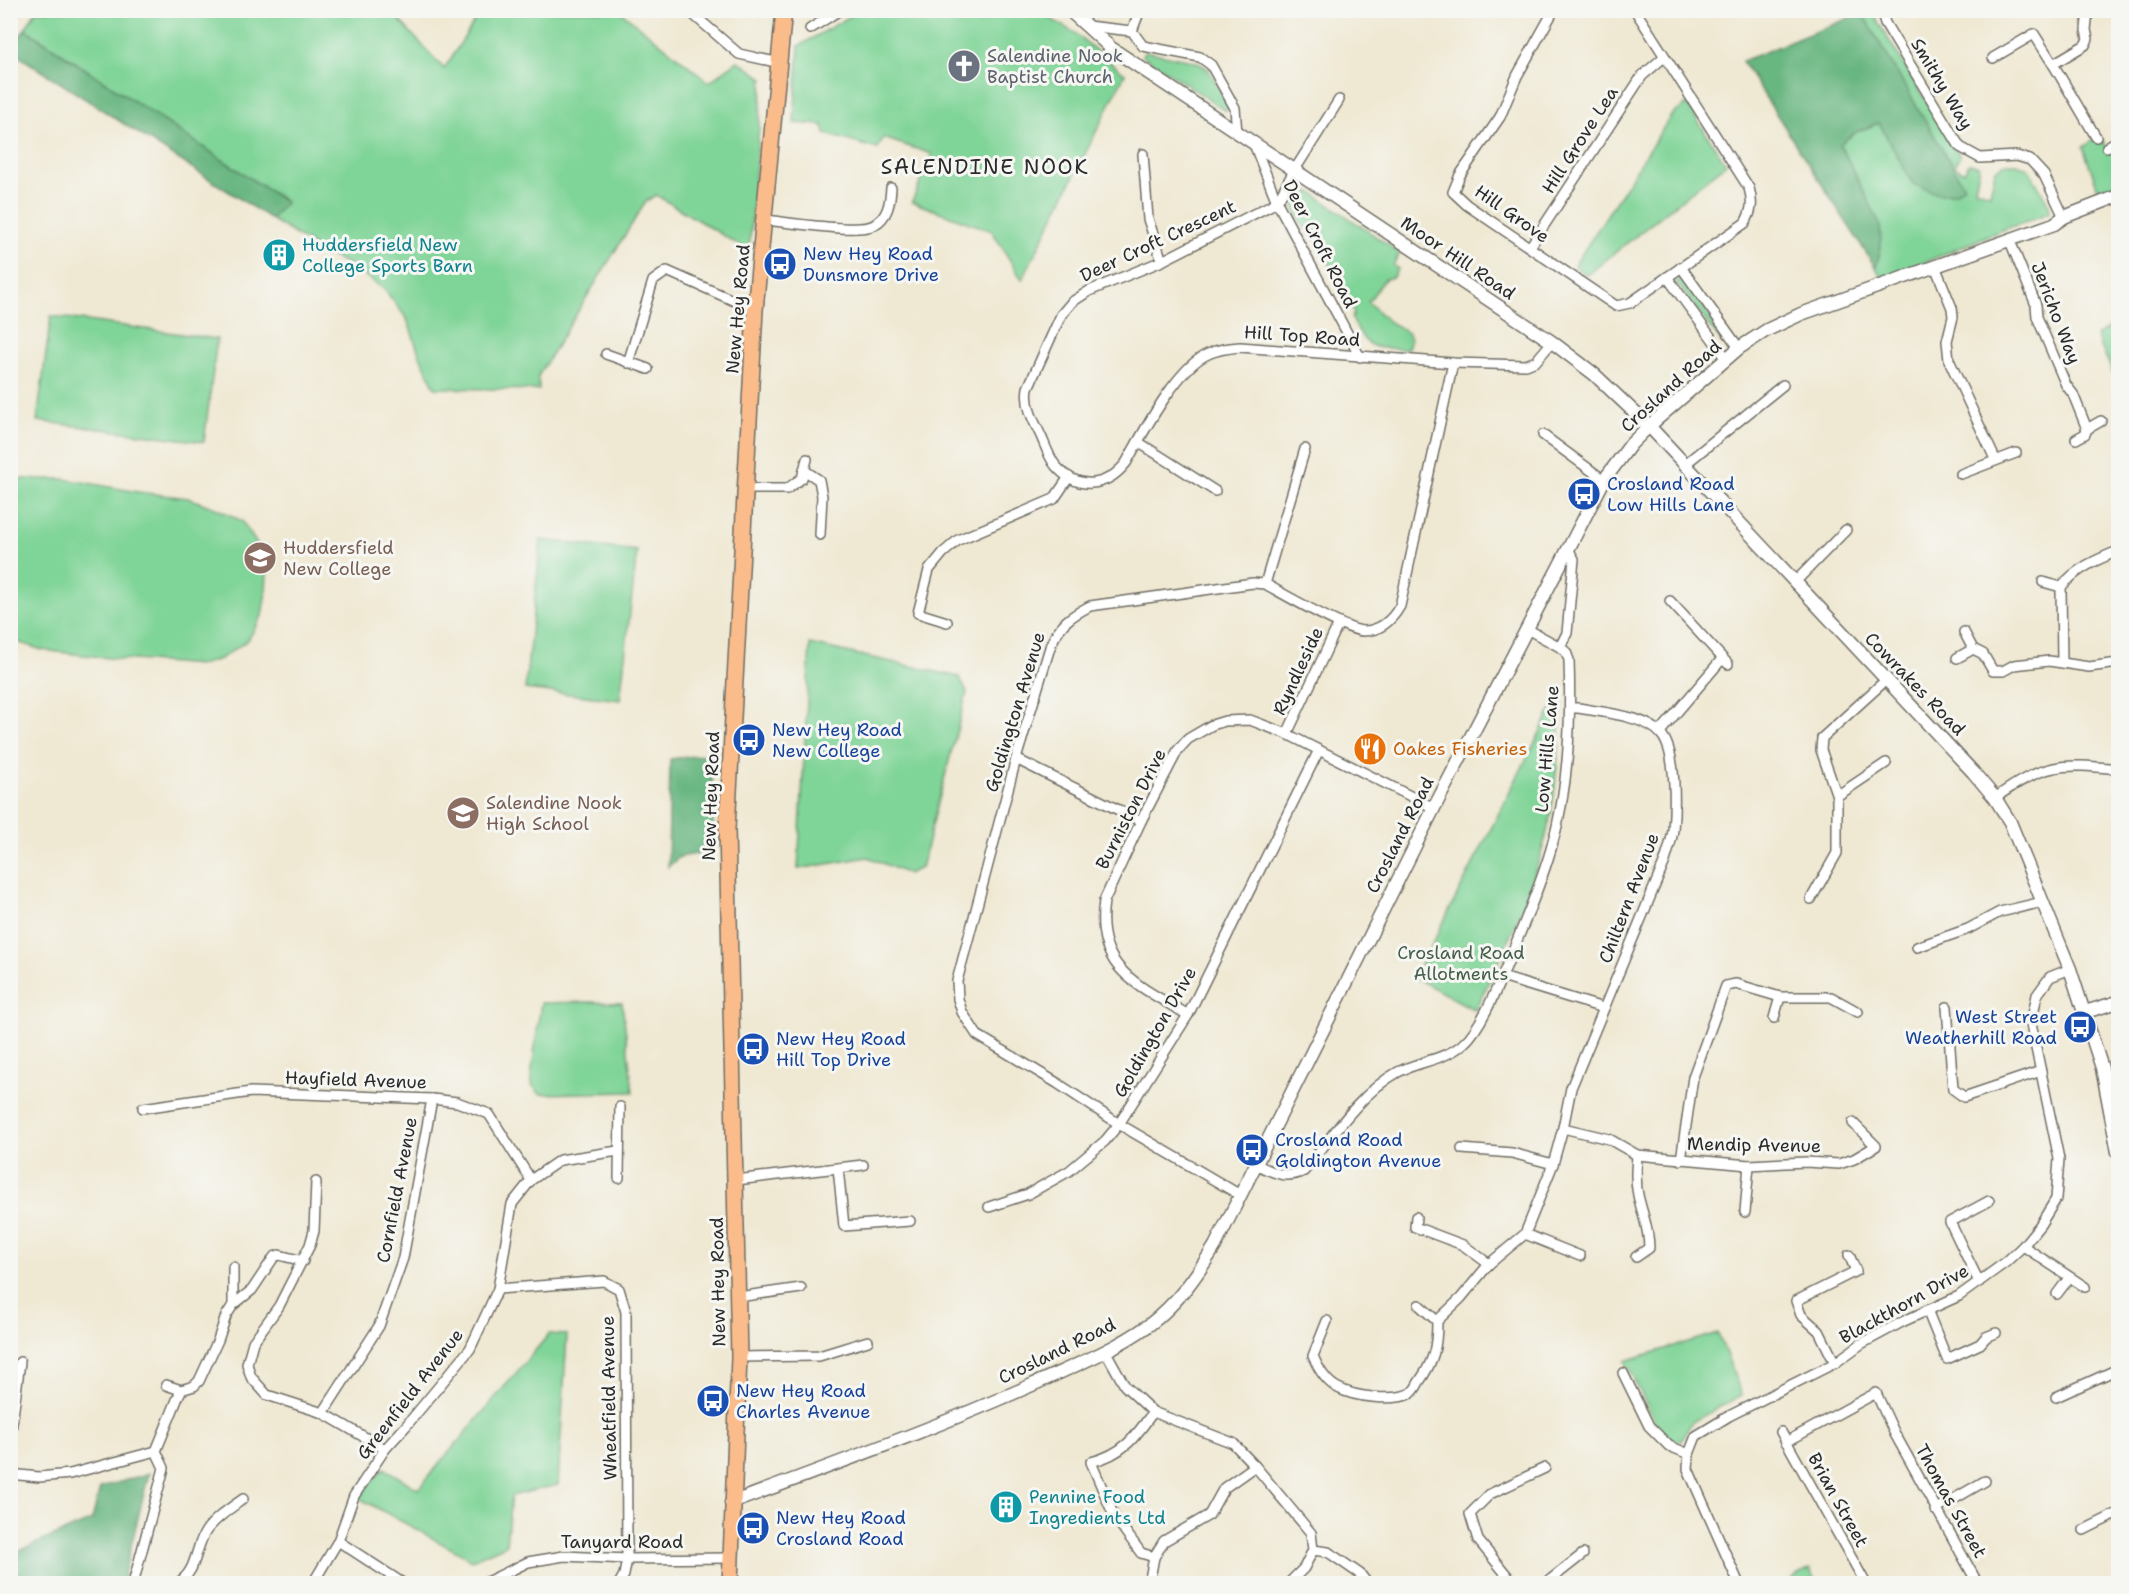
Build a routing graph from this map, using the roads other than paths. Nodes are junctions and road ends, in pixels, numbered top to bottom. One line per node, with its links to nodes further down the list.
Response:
1 (15, 10): 11 (street)
2 (688, 10): 17 (street)
3 (784, 10): 17 (highway, New Hey Road)
4 (840, 10): 13 (street)
5 (1069, 10): 12 (street, Moor Hill Road)
6 (1140, 10): 14 (street)
7 (1554, 10): 33 (street, Hill Grove)
8 (1635, 10): 15 (street, Hill Grove)
9 (1881, 10): 30 (street, Smithy Way)
10 (2088, 10): 18 (street)
11 (10, 15)
12 (1085, 26): 14 (street); 20 (street, Moor Hill Road)
13 (810, 29)
14 (1132, 31): 20 (street)
15 (1664, 57): 33 (street, Hill Grove Lea); 36 (street, Hill Grove)
16 (1994, 58): 18 (street)
17 (780, 63): 31 (highway, New Hey Road)
18 (2053, 64): 21 (street)
19 (1339, 100): 26 (street)
20 (1236, 133): 23 (street, Moor Hill Road)
21 (2096, 137)
22 (2118, 140): 24 (street)
23 (1254, 144): 26 (street, Moor Hill Road); 29 (street, Deer Croft Road)
24 (2107, 147)
25 (1143, 154): 34 (street)
26 (1294, 171): 29 (street); 39 (street, Moor Hill Road)
27 (891, 188): 31 (street)
28 (2118, 196): 30 (street, Crosland Road)
29 (1277, 202): 34 (street, Deer Croft Crescent); 42 (street, Deer Croft Road)
30 (2064, 217): 32 (street, Crosland Road)
31 (765, 220): 38 (highway, New Hey Road)
32 (2010, 240): 35 (street, Crosland Road); 50 (street, Jericho Way)
33 (1530, 247): 37 (street, Hill Grove)
34 (1162, 261): 61 (street, Deer Croft Crescent)
35 (1935, 266): 40 (street, Crosland Road); 57 (street)
36 (1681, 267): 37 (street, Hill Grove); 40 (street)
37 (1667, 277): 43 (street)
38 (755, 310): 44 (street); 63 (highway, New Hey Road)
39 (1552, 342): 45 (street, Hill Top Road); 49 (street, Moor Hill Road)
40 (1740, 348): 43 (street, Crosland Road)
41 (606, 354): 44 (street)
42 (1360, 357): 45 (street, Hill Top Road); 53 (street, Hill Top Road)
43 (1728, 359): 49 (street, Crosland Road)
44 (628, 363): 46 (street)
45 (1453, 363): 75 (street)
46 (648, 369)
47 (1783, 386): 58 (street)
48 (2101, 422): 50 (street)
49 (1649, 426): 58 (street, Cowrakes Road); 62 (street, Crosland Road)
50 (2087, 429): 52 (street)
51 (1544, 435): 62 (street)
52 (2076, 439)
53 (1138, 442): 61 (street, Hill Top Road); 64 (street)
54 (1305, 449): 71 (street)
55 (2016, 453): 57 (street)
56 (807, 459): 59 (street)
57 (1995, 459): 60 (street)
58 (1684, 465): 70 (street, Cowrakes Road)
59 (804, 470): 63 (street); 66 (street)
60 (1961, 474)
61 (1069, 477): 74 (street)
62 (1605, 480): 67 (street, Crosland Road)
63 (746, 489): 128 (highway, New Hey Road)
64 (1215, 491)
65 (1846, 530): 70 (street)
66 (820, 536)
67 (1568, 549): 76 (street, Crosland Road); 78 (street)
68 (2118, 551): 72 (street)
69 (2043, 582): 72 (street)
70 (1794, 583): 83 (street, Cowrakes Road)
71 (1265, 584): 75 (street); 88 (street, Goldington Avenue)
72 (2061, 587): 81 (street)
73 (1670, 601): 85 (street)
74 (947, 622)
75 (1339, 623): 86 (street, Ryndleside)
76 (1527, 629): 78 (street); 93 (street, Crosland Road)
77 (1964, 632): 79 (street)
78 (1560, 647): 84 (street, Low Hills Lane)
79 (1973, 649): 80 (street); 81 (street)
80 (1957, 658)
81 (2062, 662): 82 (street)
82 (2118, 663)
83 (1886, 681): 91 (street); 92 (street, Cowrakes Road)
84 (1570, 708): 85 (street); 99 (street, Low Hills Lane)
85 (1660, 732): 103 (street, Chiltern Avenue)
86 (1287, 734): 87 (street, Burniston Drive); 94 (street, Burniston Drive)
87 (1319, 750): 93 (street, Burniston Drive); 106 (street, Goldington Drive)
88 (1016, 759): 94 (street); 113 (street, Goldington Avenue)
89 (1886, 763): 91 (street)
90 (2118, 769): 92 (street)
91 (1837, 796): 95 (street)
92 (1995, 798): 96 (street, Cowrakes Road)
93 (1434, 808): 121 (street, Crosland Road)
94 (1141, 821): 106 (street, Burniston Drive)
95 (1811, 899)
96 (2043, 902): 97 (street); 98 (street, Cowrakes Road)
97 (1917, 946)
98 (2070, 969): 105 (street, Cowrakes Road); 108 (street, Blackthorn Drive)
99 (1502, 977): 103 (street); 121 (street, Low Hills Lane)
100 (1780, 997): 104 (street); 107 (street); 120 (street)
101 (2118, 1002): 105 (street)
102 (1947, 1007): 108 (street)
103 (1603, 1008): 114 (street, Chiltern Avenue)
104 (1858, 1012)
105 (2085, 1012): 115 (street, Cowrakes Road)
106 (1188, 1015): 113 (street, Goldington Drive)
107 (1774, 1018)
108 (2040, 1071): 137 (street, Blackthorn Drive)
109 (432, 1099): 111 (street, Hayfield Avenue); 127 (street, Hayfield Avenue); 168 (street, Cornfield Avenue)
110 (620, 1107): 117 (street)
111 (143, 1108)
112 (1853, 1123): 124 (street, Mendip Avenue)
113 (1119, 1124): 130 (street, Goldington Avenue); 132 (street, Goldington Drive)
114 (1563, 1128): 119 (street, Mendip Avenue); 122 (street, Chiltern Avenue)
115 (2117, 1133): 118 (street, Cowrakes Road)
116 (1462, 1149): 122 (street)
117 (618, 1151): 126 (street); 127 (street, Greenfield Avenue)
118 (2118, 1152)
119 (1637, 1155): 120 (street, Mendip Avenue); 140 (street)
120 (1681, 1160): 124 (street, Mendip Avenue)
121 (1255, 1164): 130 (street, Crosland Road)
122 (1553, 1164): 136 (street, Chiltern Avenue)
123 (863, 1165): 125 (street)
124 (1749, 1165): 133 (street)
125 (838, 1168): 128 (street); 135 (street)
126 (619, 1178)
127 (531, 1180): 148 (street, Greenfield Avenue)
128 (736, 1180): 150 (highway, New Hey Road)
129 (316, 1182): 141 (street)
130 (1240, 1196): 158 (street, Crosland Road)
131 (1989, 1201): 145 (street)
132 (989, 1207)
133 (1745, 1212)
134 (1416, 1217): 142 (street)
135 (910, 1221)
136 (1525, 1234): 139 (street); 142 (street)
137 (2023, 1246): 144 (street); 145 (street, Blackthorn Drive)
138 (1849, 1255): 161 (street)
139 (1580, 1256)
140 (1636, 1257)
141 (303, 1261): 151 (street); 168 (street)
142 (1489, 1264): 155 (street)
143 (233, 1266): 151 (street)
144 (2069, 1278): 146 (street); 149 (street)
145 (1979, 1282): 153 (street, Blackthorn Drive)
146 (2085, 1287)
147 (801, 1288): 150 (street)
148 (498, 1289): 172 (street, Greenfield Avenue); 189 (street, Wheatfield Avenue)
149 (2058, 1294)
150 (738, 1297): 159 (highway, New Hey Road)
151 (233, 1305): 165 (street)
152 (1419, 1305): 155 (street)
153 (1927, 1310): 156 (street); 161 (street, Blackthorn Drive)
154 (1327, 1321): 155 (street)
155 (1437, 1322)
156 (1996, 1333)
157 (868, 1341): 159 (street)
158 (1106, 1352): 167 (street); 180 (street, Crosland Road)
159 (739, 1357): 180 (highway, New Hey Road)
160 (20, 1362): 170 (street)
161 (1835, 1363): 174 (street, Blackthorn Drive)
162 (2118, 1369): 166 (street)
163 (1623, 1373): 174 (street)
164 (166, 1385): 165 (street)
165 (182, 1390): 173 (street)
166 (2056, 1397)
167 (1153, 1412): 175 (street); 187 (street)
168 (323, 1413): 172 (street)
169 (1781, 1432): 171 (street, Brian Street)
170 (10, 1439)
171 (1786, 1442): 181 (street, Thomas Street); 203 (street, Brian Street)
172 (385, 1449): 184 (street, Greenfield Avenue)
173 (156, 1451): 177 (street); 192 (street)
174 (1689, 1454): 191 (street)
175 (1255, 1466): 185 (street); 187 (street)
176 (1545, 1468): 201 (street)
177 (10, 1474)
178 (1985, 1480): 181 (street)
179 (243, 1499): 193 (street)
180 (732, 1503): 188 (highway, New Hey Road)
181 (1935, 1510): 204 (street, Thomas Street)
182 (2118, 1513): 183 (street)
183 (2084, 1530)
184 (338, 1540): 190 (street, Greenfield Avenue); 194 (street)
185 (1313, 1550): 199 (street); 200 (street)
186 (1583, 1554): 202 (street)
187 (1154, 1557): 198 (street)
188 (730, 1558): 189 (street, Tanyard Road); 197 (highway, New Hey Road)
189 (627, 1559): 195 (street, Tanyard Road); 196 (street, Wheatfield Avenue)
190 (315, 1578)
191 (1736, 1583)
192 (133, 1584)
193 (176, 1584)
194 (404, 1584)
195 (483, 1584)
196 (619, 1584)
197 (730, 1584)
198 (1149, 1584)
199 (1288, 1584)
200 (1368, 1584)
201 (1514, 1584)
202 (1545, 1584)
203 (1866, 1584)
204 (1978, 1584)

